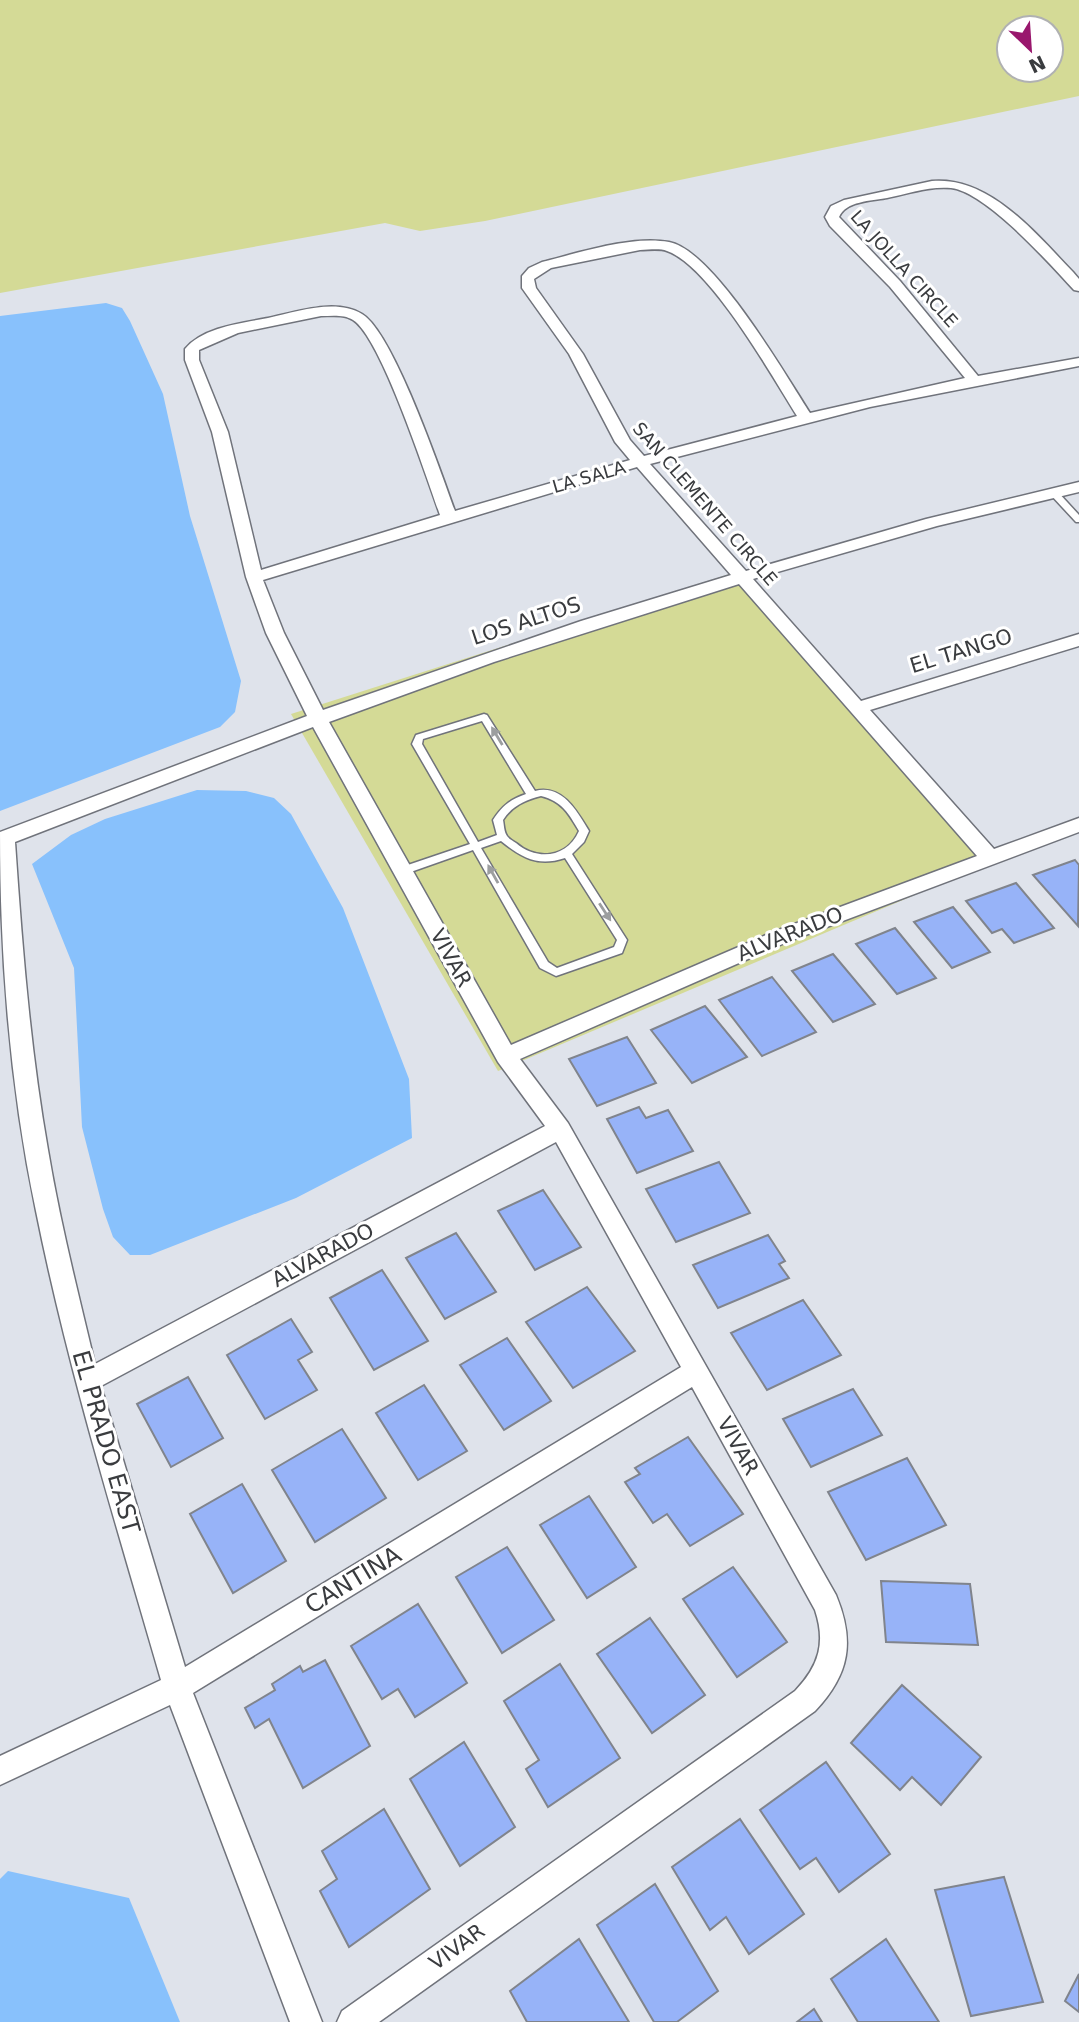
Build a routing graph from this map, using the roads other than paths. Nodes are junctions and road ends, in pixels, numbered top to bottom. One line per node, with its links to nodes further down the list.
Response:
1 (1079, 287): 3 (street, LA JOLLA CIRCLE)
2 (1079, 362): 3 (street, LA SALA)
3 (974, 380): 4 (street, LA SALA)
4 (806, 419): 5 (street, LA SALA); 5 (street, SAN CLEMENTE CIRCLE)
5 (641, 463): 8 (street, LA SALA); 10 (street, SAN CLEMENTE CIRCLE)
6 (1079, 487): 7 (street, LOS ALTOS)
7 (1054, 492): 9 (lane); 10 (street, LOS ALTOS)
8 (449, 517): 11 (street, LA SALA); 11 (street)
9 (1079, 520)
10 (743, 576): 13 (street, SAN CLEMENTE CIRCLE); 14 (street, LOS ALTOS)
11 (254, 577): 14 (street)
12 (1079, 639): 13 (street, EL TANGO)
13 (858, 708): 21 (street, SAN CLEMENTE CIRCLE)
14 (317, 717): 18 (street, LOS ALTOS); 22 (street, VIVAR)
15 (532, 795): 17 (lane); 19 (lane, one-way to 19); 20 (lane)
16 (1079, 825): 21 (street, ALVARADO)
17 (502, 837): 19 (lane); 20 (lane)
18 (3, 839): 26 (street, EL PRADO EAST)
19 (477, 846): 20 (lane, one-way to 19); 22 (lane)
20 (568, 855)
21 (989, 857): 23 (street, ALVARADO)
22 (402, 871): 23 (street, VIVAR)
23 (506, 1056): 24 (street, VIVAR)
24 (560, 1129): 25 (street, VIVAR); 26 (street, ALVARADO)
25 (697, 1371): 27 (street, CANTINA); 30 (street, VIVAR)
26 (87, 1381): 27 (street, EL PRADO EAST)
27 (177, 1687): 28 (street, CANTINA); 29 (street, EL PRADO EAST)
28 (0, 1771)
29 (306, 2022)
30 (353, 2022)

